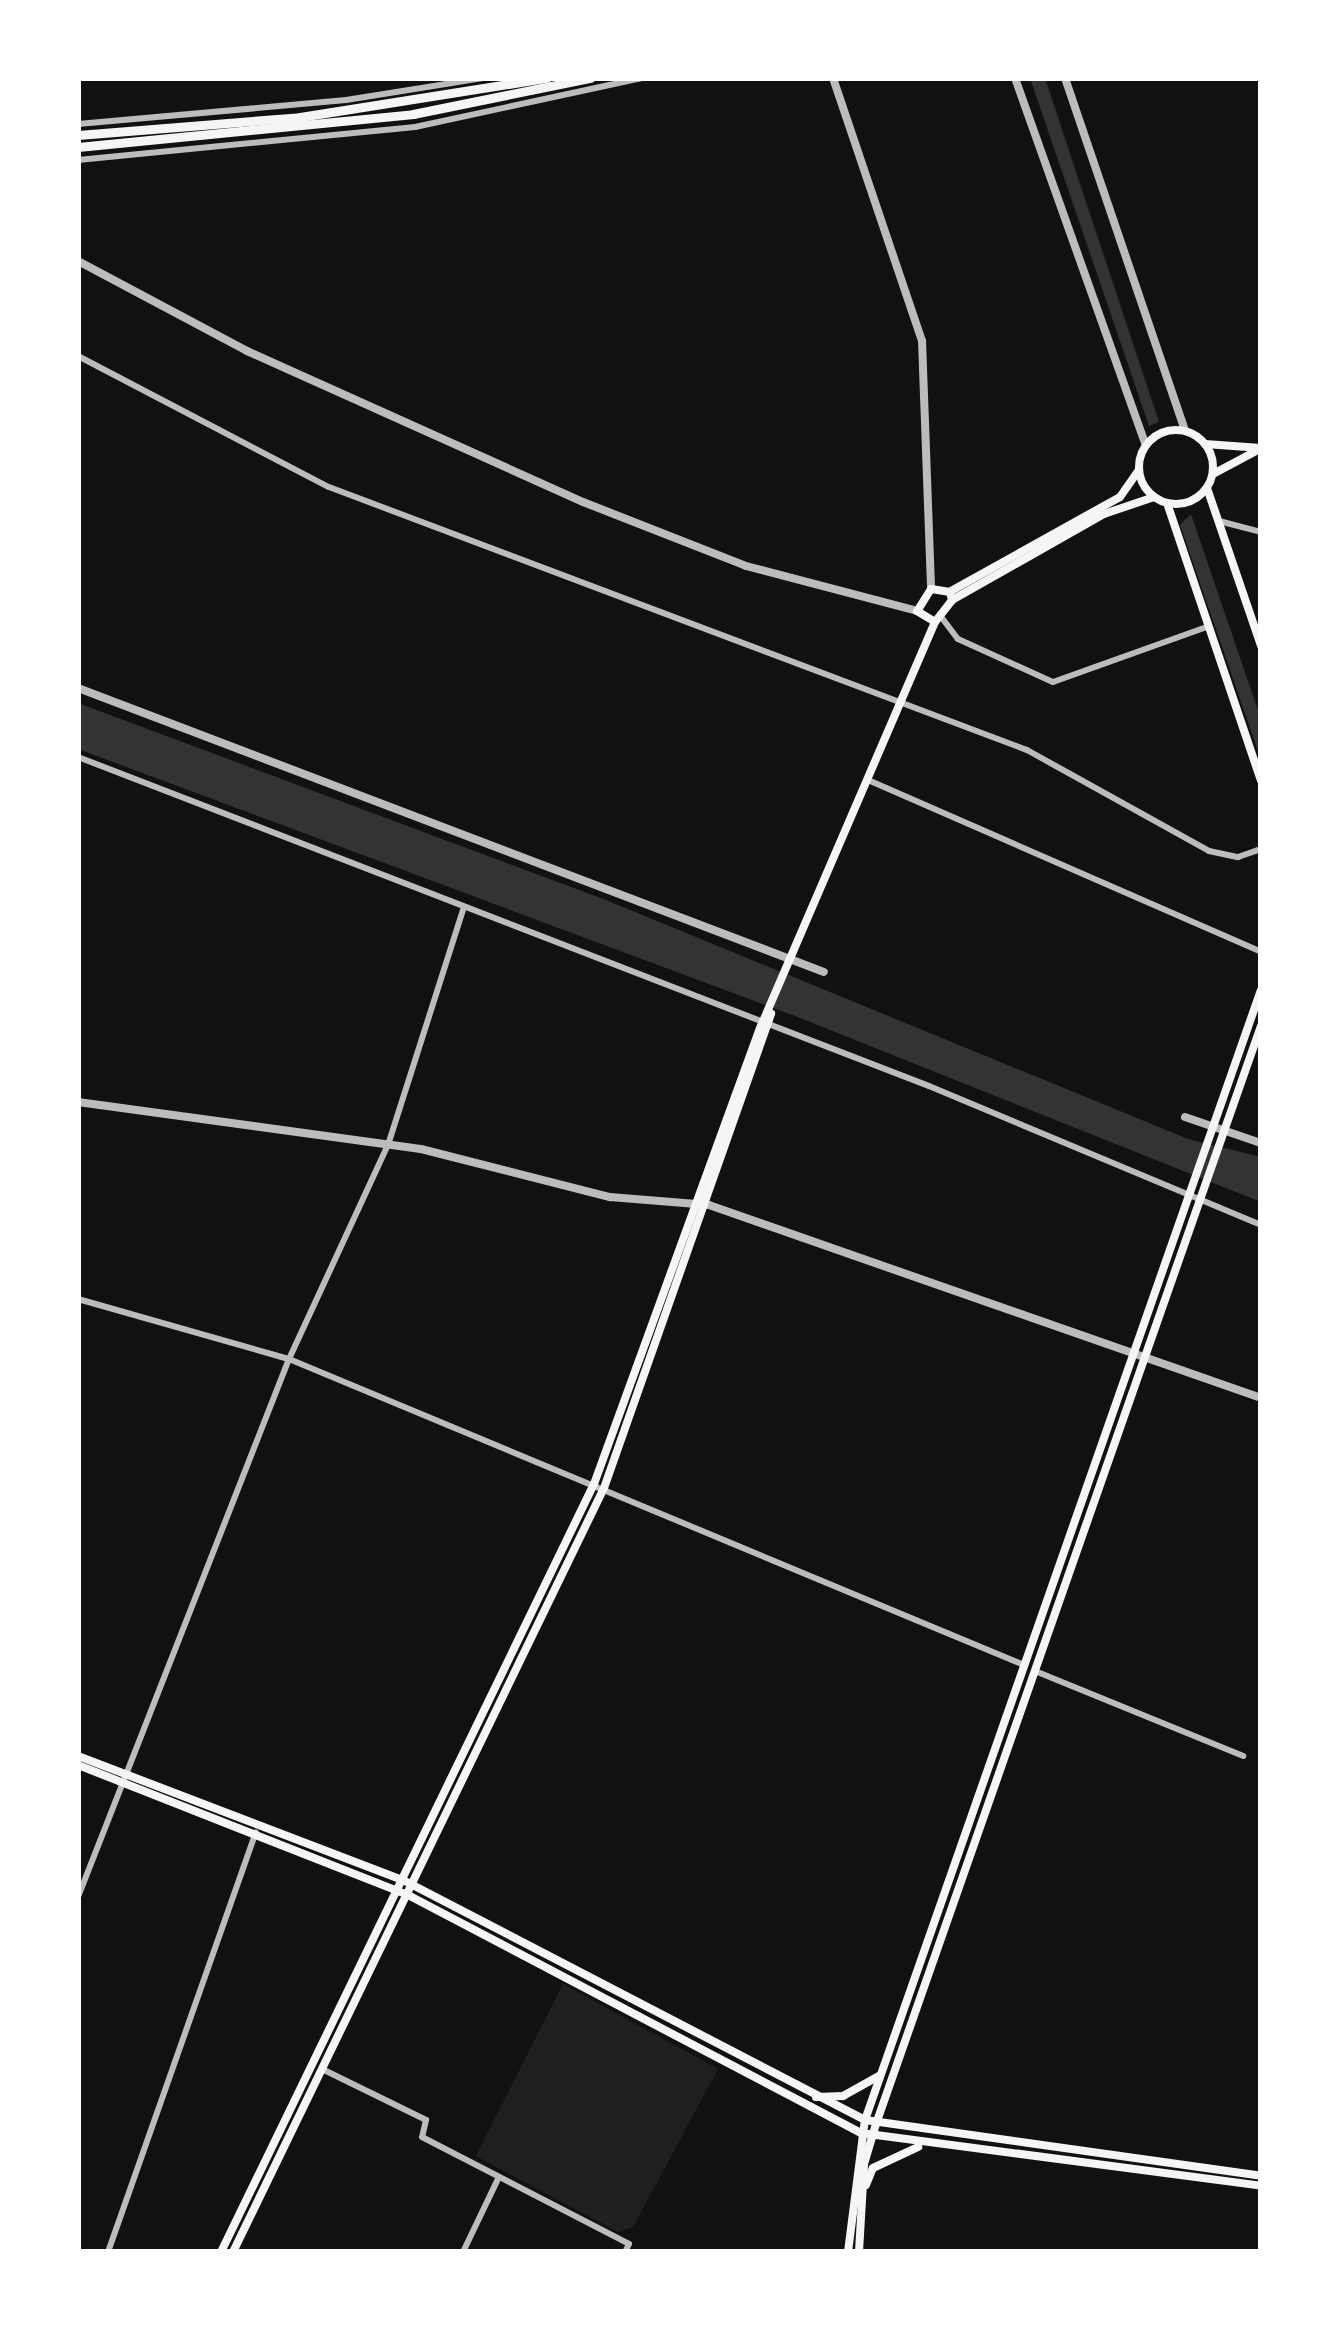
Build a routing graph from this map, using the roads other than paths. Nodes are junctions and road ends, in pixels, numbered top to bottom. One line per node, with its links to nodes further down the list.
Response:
1 (484, 78): 8 (street)
2 (547, 78): 8 (main road)
3 (590, 78): 11 (main road)
4 (642, 78): 12 (street)
5 (833, 78): 26 (street)
6 (1016, 78): 17 (street)
7 (1065, 78): 15 (street)
8 (440, 87): 9 (street); 10 (main road)
9 (78, 124)
10 (78, 135)
11 (78, 148)
12 (78, 160)
13 (78, 261): 28 (street)
14 (78, 356): 33 (street)
15 (1185, 430): 16 (main road); 17 (main road)
16 (1205, 444): 18 (main road); 20 (main road)
17 (1145, 445): 19 (main road)
18 (1261, 449): 20 (main road)
19 (1138, 470): 22 (main road); 27 (main road)
20 (1212, 475): 21 (main road)
21 (1207, 488): 23 (main road); 24 (main road)
22 (1154, 497): 23 (main road); 27 (main road)
23 (1167, 503): 30 (main road)
24 (1219, 521): 25 (street); 31 (main road)
25 (1261, 532)
26 (931, 589): 27 (main road); 28 (main road)
27 (951, 596): 29 (main road)
28 (917, 611): 29 (main road)
29 (938, 620): 30 (street); 33 (main road)
30 (1208, 627): 36 (main road)
31 (1261, 646)
32 (78, 688): 40 (street)
33 (904, 700): 35 (main road); 37 (street)
34 (78, 757): 38 (street)
35 (868, 780): 39 (street); 40 (main road)
36 (1261, 781)
37 (1261, 849)
38 (464, 910): 44 (street); 49 (street)
39 (1261, 952)
40 (790, 963): 41 (street); 44 (main road)
41 (824, 972)
42 (1261, 990): 47 (main road)
43 (1261, 1026): 47 (main road)
44 (765, 1027): 50 (street); 52 (main road)
45 (78, 1102): 49 (street)
46 (1185, 1117): 47 (street)
47 (1219, 1127): 48 (street); 50 (main road); 51 (main road)
48 (1261, 1143)
49 (388, 1145): 52 (street); 56 (street)
50 (1190, 1191): 51 (street); 55 (main road)
51 (1201, 1196): 53 (street); 55 (main road)
52 (704, 1204): 55 (street); 58 (main road)
53 (1261, 1225)
54 (78, 1299): 56 (street)
55 (1138, 1351): 57 (street); 59 (main road)
56 (289, 1359): 58 (street); 62 (street)
57 (1261, 1399)
58 (599, 1486): 59 (street); 64 (main road)
59 (1027, 1667): 60 (street); 67 (main road); 70 (main road)
60 (1243, 1756)
61 (78, 1761): 62 (main road)
62 (123, 1779): 63 (main road); 64 (main road); 65 (street)
63 (256, 1832): 64 (main road); 77 (street)
64 (406, 1888): 66 (main road); 68 (main road); 71 (main road); 78 (main road)
65 (78, 1897)
66 (322, 2068): 74 (street); 79 (main road)
67 (880, 2074): 68 (main road); 69 (main road)
68 (808, 2097): 69 (main road)
69 (865, 2120): 70 (main road); 71 (main road)
70 (876, 2123): 71 (main road); 73 (main road)
71 (867, 2134): 72 (main road); 76 (main road); 82 (main road)
72 (932, 2145): 75 (main road); 76 (main road)
73 (1261, 2176)
74 (500, 2177): 80 (street); 81 (street)
75 (1261, 2186)
76 (862, 2192): 83 (main road)
77 (108, 2252)
78 (221, 2252)
79 (233, 2252)
80 (463, 2252)
81 (625, 2252)
82 (848, 2252)
83 (859, 2252)

